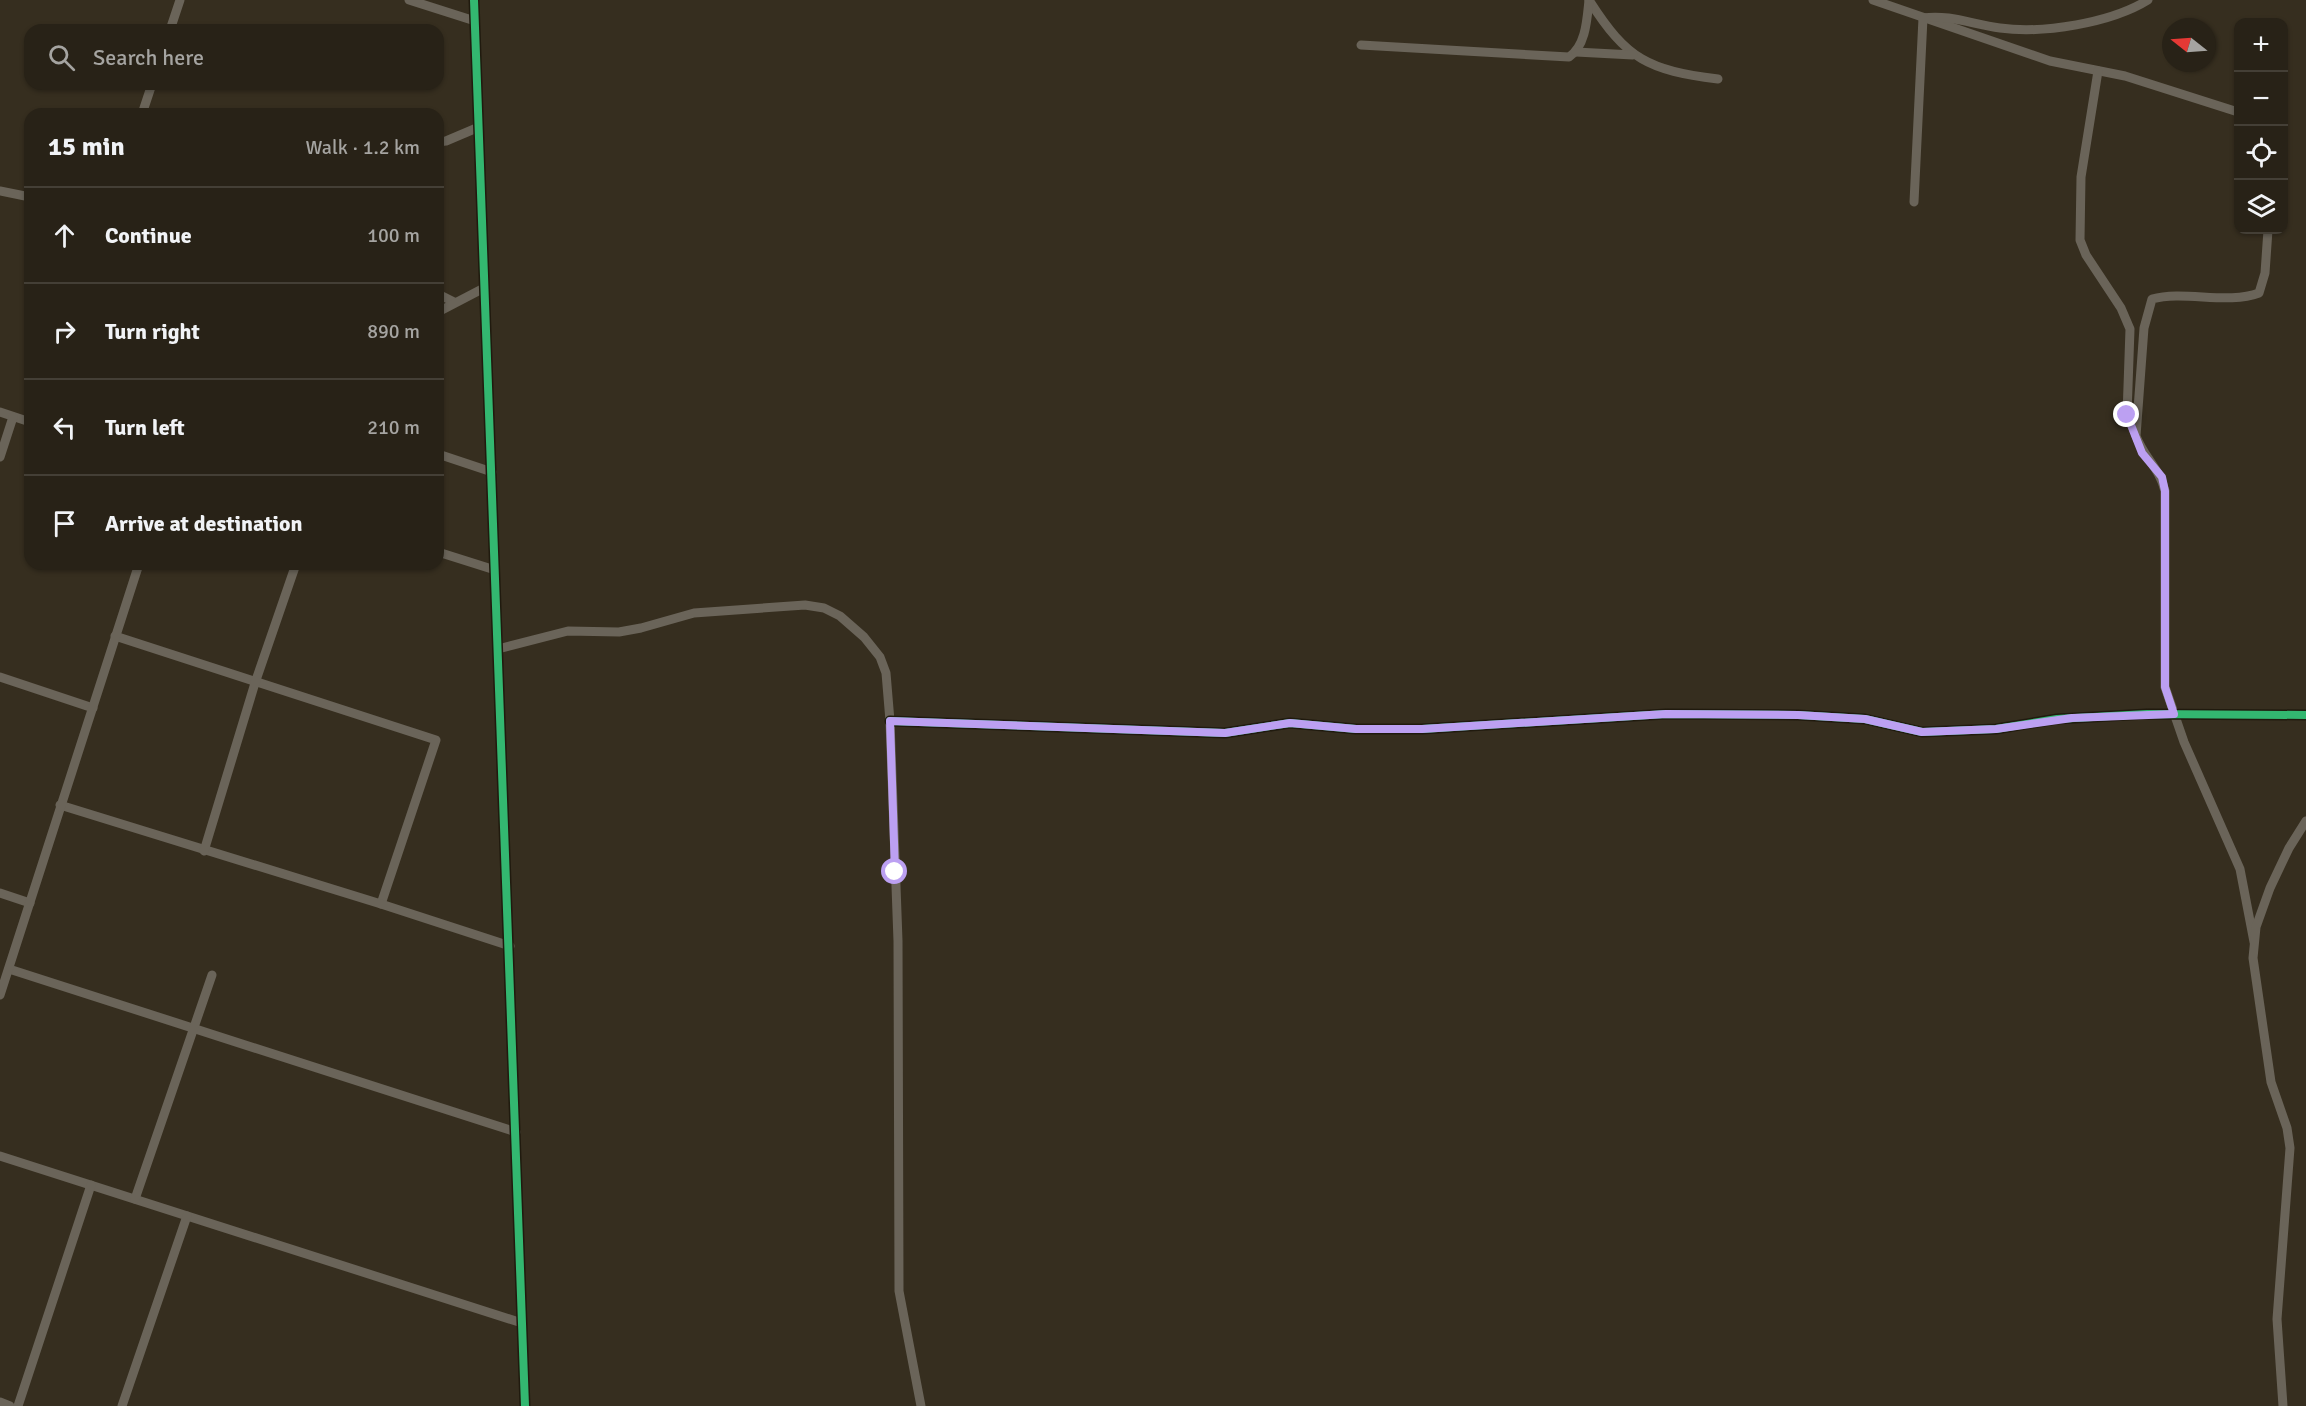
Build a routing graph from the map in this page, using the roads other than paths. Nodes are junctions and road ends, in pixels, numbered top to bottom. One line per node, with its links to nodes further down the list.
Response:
1 (180, 0): 10 (street)
2 (409, 0): 9 (street)
3 (474, 0): 9 (street)
4 (1589, 0): 12 (street); 13 (street)
5 (1873, 0): 7 (street)
6 (2148, 0): 8 (street)
7 (1905, 4): 8 (street)
8 (1923, 18): 14 (street); 23 (street)
9 (475, 21): 19 (street)
10 (172, 24)
11 (1361, 45): 12 (street)
12 (1576, 52): 13 (street)
13 (1633, 55): 15 (street)
14 (2098, 70): 18 (street); 32 (street)
15 (1718, 79)
16 (150, 90): 17 (street)
17 (144, 108)
18 (2234, 111)
19 (479, 128): 20 (street); 25 (street)
20 (444, 141)
21 (0, 191): 22 (street)
22 (24, 196)
23 (1914, 202)
24 (2268, 234): 32 (street)
25 (484, 288): 27 (street); 35 (street)
26 (444, 297): 27 (street)
27 (454, 302): 28 (street)
28 (444, 308)
29 (0, 412): 30 (street)
30 (13, 417): 31 (street); 34 (street)
31 (24, 420)
32 (2136, 436): 45 (street)
33 (444, 456): 35 (street)
34 (0, 457)
35 (492, 472): 39 (street)
36 (444, 554): 39 (street)
37 (137, 570): 40 (street)
38 (294, 570): 43 (street)
39 (495, 570): 41 (street)
40 (115, 636): 43 (street); 44 (street)
41 (498, 649): 47 (street); 55 (street)
42 (0, 677): 44 (street)
43 (255, 682): 50 (street); 53 (street)
44 (93, 708): 48 (street)
45 (2174, 714): 46 (street); 47 (street); 54 (street)
46 (2306, 715)
47 (890, 721): 71 (street)
48 (60, 806): 50 (street); 52 (street)
49 (2306, 821): 54 (street)
50 (204, 851): 53 (street)
51 (0, 893): 52 (street)
52 (30, 903): 56 (street)
53 (381, 903): 55 (street)
54 (2254, 942): 72 (street)
55 (510, 946): 60 (street)
56 (9, 969): 58 (street); 59 (street)
57 (212, 975): 59 (street)
58 (0, 995)
59 (193, 1029): 60 (street); 63 (street)
60 (516, 1132): 65 (street)
61 (0, 1156): 62 (street)
62 (90, 1185): 63 (street); 68 (street)
63 (135, 1199): 64 (street)
64 (187, 1216): 65 (street); 69 (street)
65 (522, 1323): 70 (street)
66 (0, 1402): 67 (street)
67 (10, 1406)
68 (18, 1406)
69 (122, 1406)
70 (525, 1406)
71 (921, 1406)
72 (2283, 1406)

